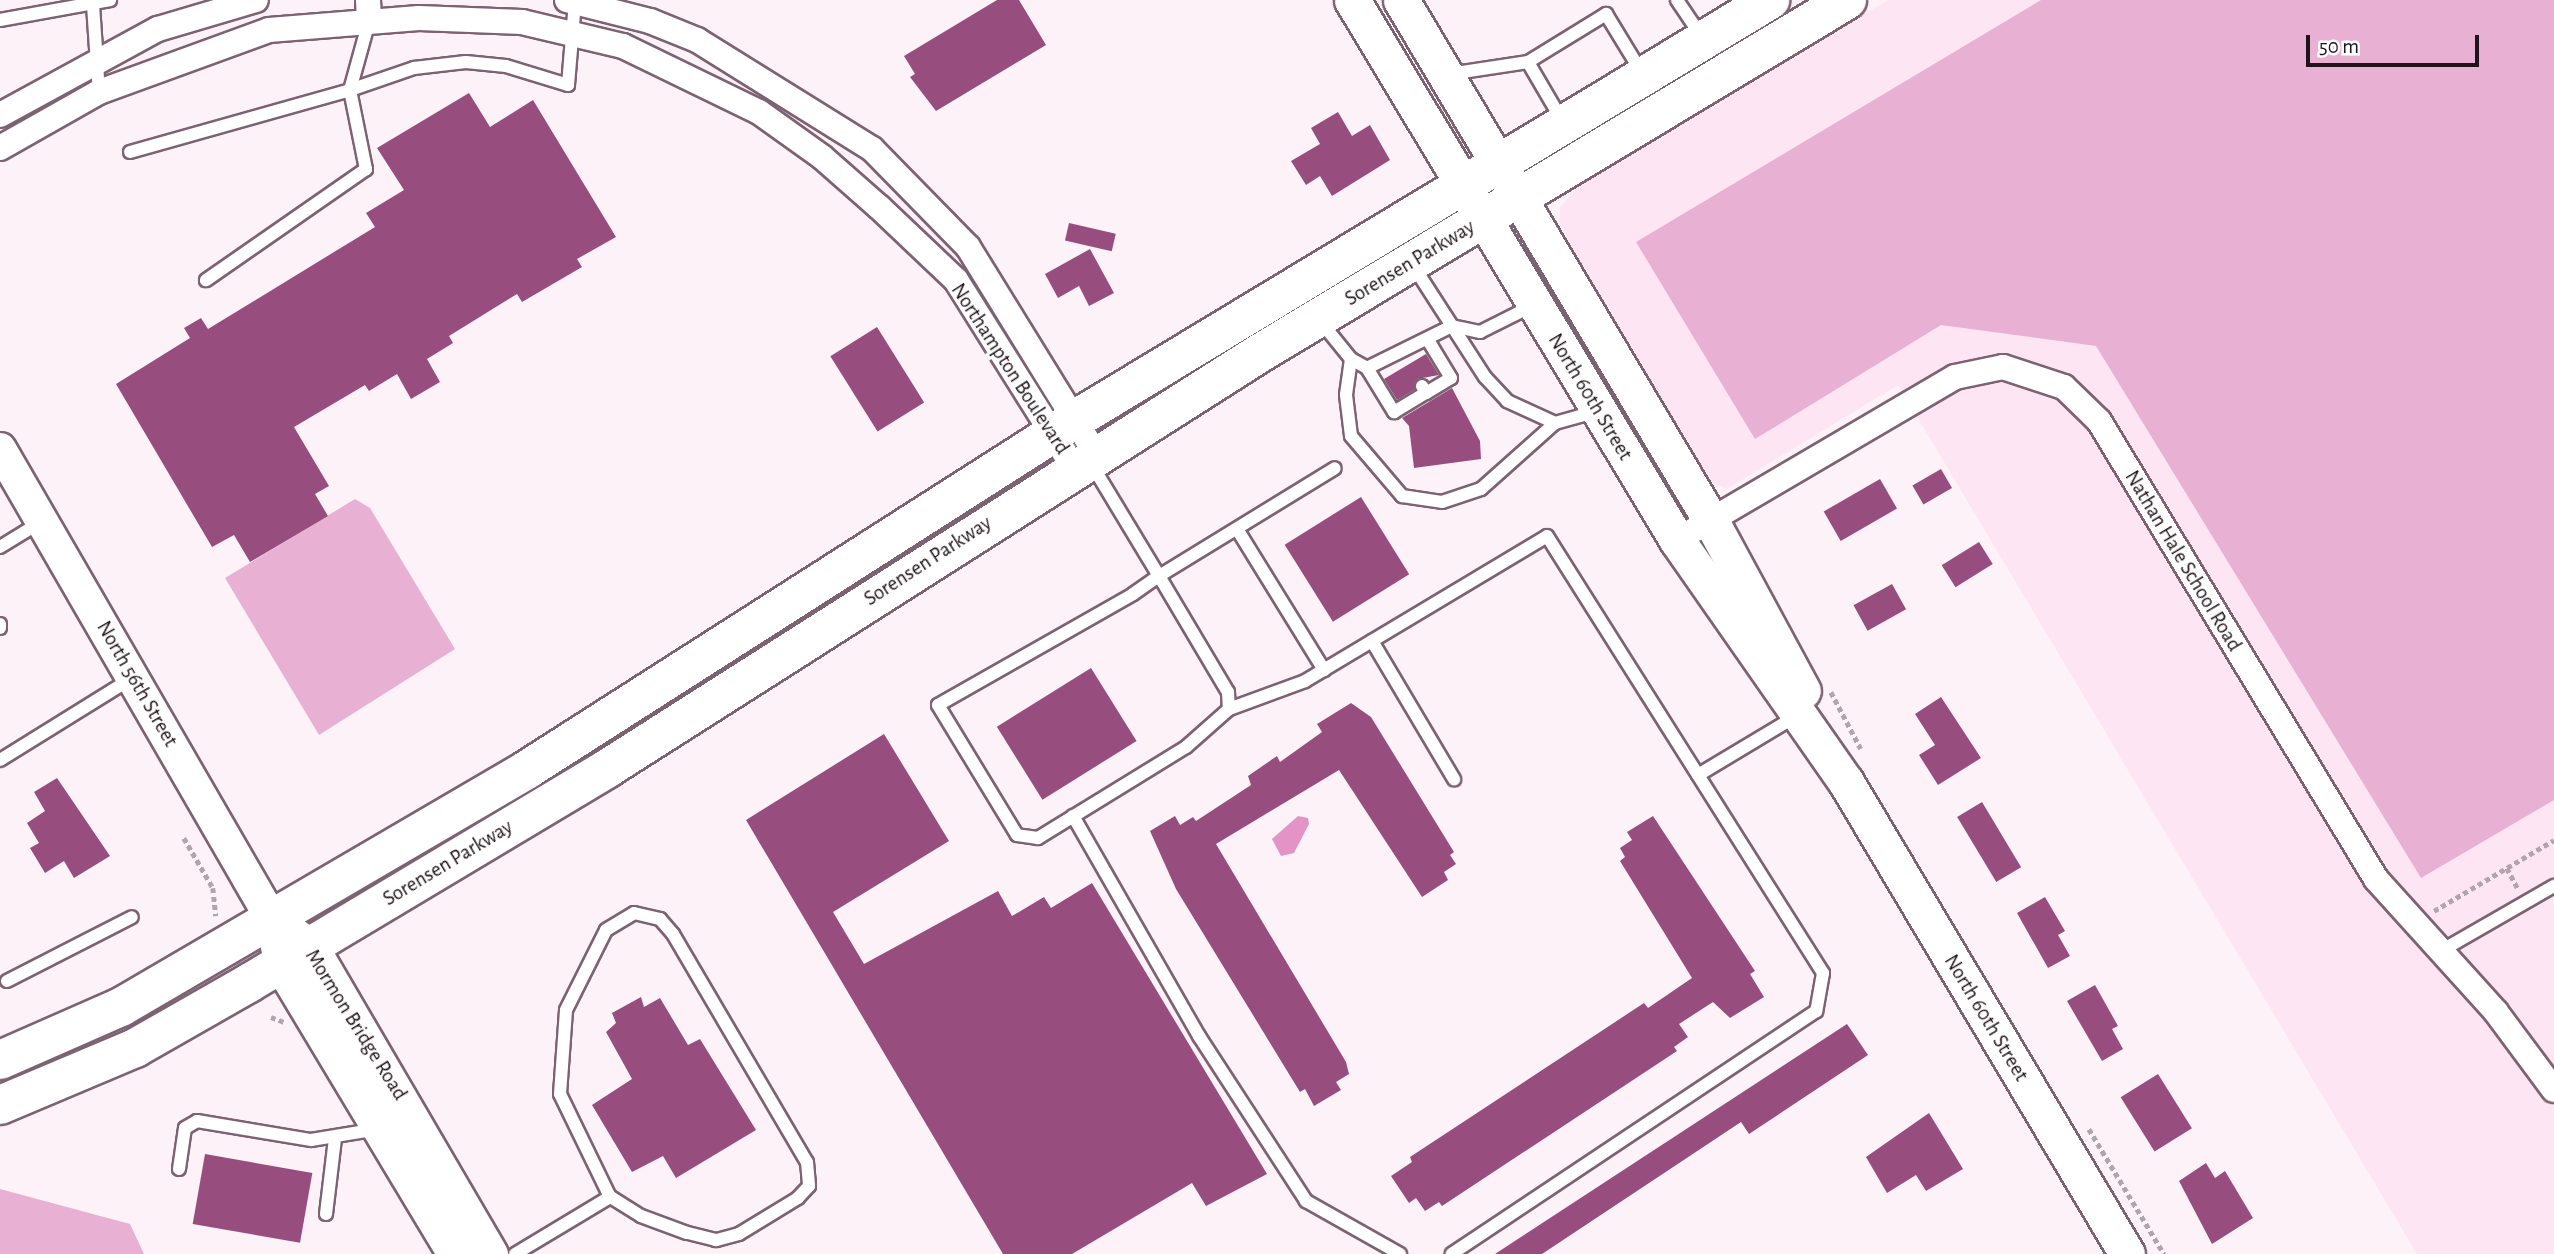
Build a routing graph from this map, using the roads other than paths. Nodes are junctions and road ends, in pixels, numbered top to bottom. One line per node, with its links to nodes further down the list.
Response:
1 (110, 0): 9 (lane)
2 (256, 0): 15 (street)
3 (1352, 0): 26 (main road, North 60th Street)
4 (1401, 0): 17 (main road, North 60th Street)
5 (1677, 0): 14 (lane)
6 (1770, 0): 14 (main road, Sorensen Parkway)
7 (1847, 0): 27 (main road, Sorensen Parkway)
8 (571, 1): 13 (lane); 39 (street, Northampton Boulevard)
9 (93, 5): 10 (lane); 15 (lane)
10 (51, 7): 12 (lane)
11 (368, 11): 13 (street, Northampton Boulevard); 19 (lane); 20 (street, Northampton Boulevard)
12 (0, 20)
13 (570, 36): 19 (lane); 39 (street, Northampton Boulevard)
14 (1704, 40): 18 (main road, Sorensen Parkway)
15 (98, 59): 20 (lane); 21 (street)
16 (1528, 62): 17 (lane); 18 (lane); 22 (lane)
17 (1446, 75): 25 (main road, North 60th Street)
18 (1644, 76): 22 (main road, Sorensen Parkway)
19 (350, 89): 24 (lane); 30 (lane)
20 (99, 92): 23 (street, Northampton Boulevard)
21 (0, 115)
22 (1564, 124): 25 (main road, Sorensen Parkway)
23 (0, 148)
24 (130, 152)
25 (1499, 164): 26 (main road, Sorensen Parkway); 27 (main road, North 60th Street)
26 (1463, 186): 28 (main road, North 60th Street); 39 (main road, Sorensen Parkway)
27 (1519, 198): 28 (main road, Sorensen Parkway); 43 (main road, North 60th Street)
28 (1483, 219): 29 (main road, Sorensen Parkway); 31 (main road, North 60th Street)
29 (1411, 262): 32 (main road, Sorensen Parkway); 33 (lane)
30 (206, 280)
31 (1535, 305): 33 (lane); 37 (main road, North 60th Street)
32 (1318, 318): 35 (lane); 41 (main road, Sorensen Parkway)
33 (1452, 326): 34 (lane); 38 (lane)
34 (1428, 340): 36 (lane); 36 (lane)
35 (1351, 359): 36 (lane); 38 (lane)
36 (1367, 368)
37 (1598, 411): 38 (lane); 46 (main road, North 60th Street)
38 (1555, 423)
39 (1064, 426): 41 (street, Northampton Boulevard); 60 (main road, Sorensen Parkway)
40 (0, 449): 44 (street, North 56th Street)
41 (1086, 460): 48 (lane); 62 (main road, Sorensen Parkway)
42 (1335, 468): 45 (lane)
43 (1711, 521): 46 (street, Nathan Hale School Road); 52 (main road, North 60th Street); 61 (street, Nathan Hale School Road)
44 (41, 522): 47 (lane); 51 (street, North 56th Street)
45 (1237, 529): 48 (lane); 50 (lane)
46 (1677, 540): 52 (main road, North 60th Street)
47 (0, 547)
48 (1159, 576): 53 (lane); 57 (lane)
49 (1372, 641): 50 (lane); 55 (lane); 56 (lane)
50 (1324, 670): 53 (lane)
51 (135, 676): 54 (lane); 60 (street, North 56th Street)
52 (1811, 701): 55 (lane); 78 (main road, North 60th Street)
53 (1229, 709): 57 (lane)
54 (0, 760)
55 (1698, 775): 77 (lane)
56 (1454, 779)
57 (1073, 816): 76 (lane)
58 (2554, 887): 61 (lane)
59 (132, 917): 64 (lane)
60 (273, 921): 62 (main road, Mormon Bridge Road); 65 (main road, Sorensen Parkway)
61 (2439, 952): 66 (street, Nathan Hale School Road)
62 (296, 955): 67 (main road, Sorensen Parkway); 68 (main road, Mormon Bridge Road)
63 (0, 968): 64 (lane)
64 (4, 982)
65 (0, 1060)
66 (2554, 1090)
67 (0, 1105)
68 (393, 1120): 69 (lane); 73 (main road, Mormon Bridge Road); 74 (main road, Mormon Bridge Road)
69 (335, 1138): 70 (lane); 72 (lane)
70 (179, 1169)
71 (610, 1197): 71 (lane); 75 (lane)
72 (326, 1214)
73 (455, 1254)
74 (490, 1254)
75 (515, 1254)
76 (1400, 1254)
77 (1451, 1254)
78 (2127, 1254)

